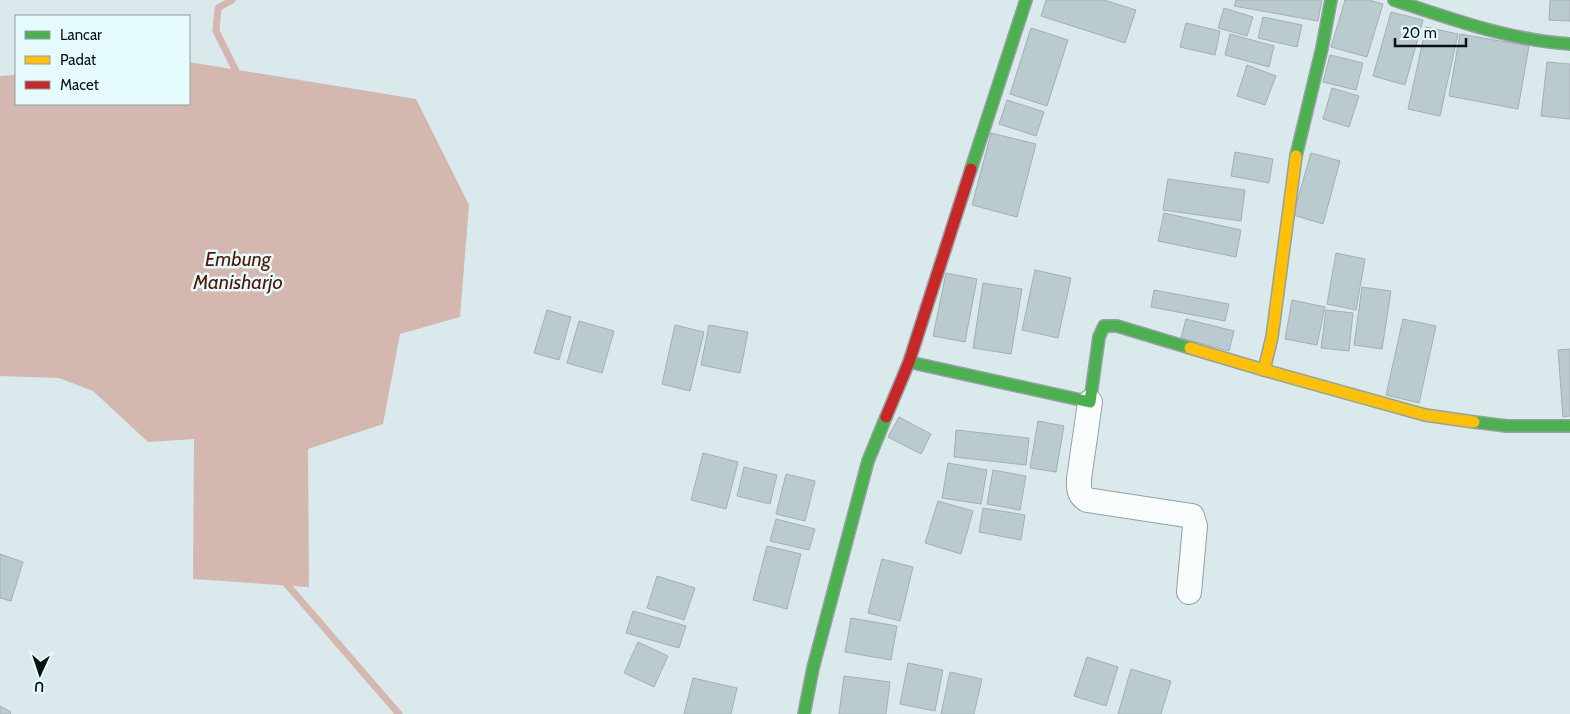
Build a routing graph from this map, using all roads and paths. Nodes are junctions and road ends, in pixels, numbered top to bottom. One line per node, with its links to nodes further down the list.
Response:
1 (1026, 0): 5 (street)
2 (1331, 0): 6 (street)
3 (1394, 0): 4 (street)
4 (1570, 44)
5 (909, 362): 7 (street); 10 (street)
6 (1264, 370): 7 (street); 8 (street)
7 (1090, 402): 9 (street)
8 (1570, 426)
9 (1189, 592)
10 (804, 714)

